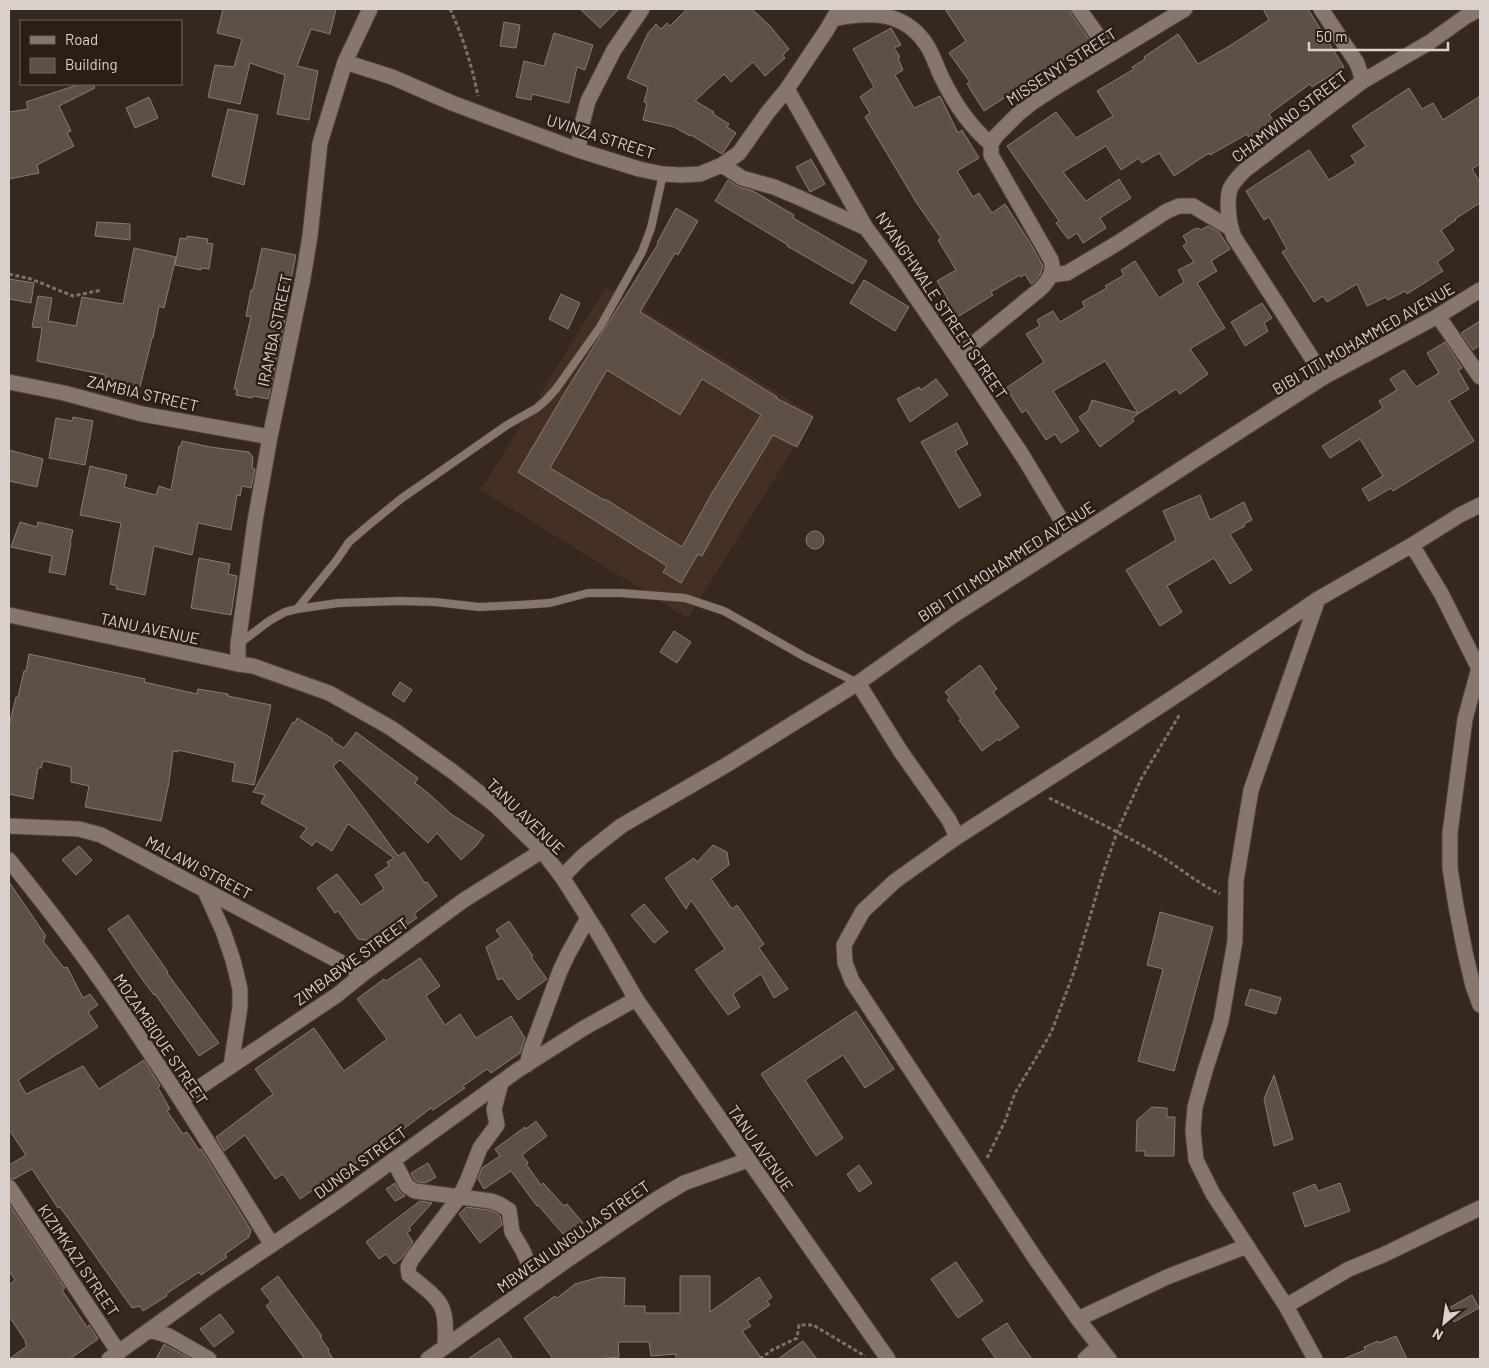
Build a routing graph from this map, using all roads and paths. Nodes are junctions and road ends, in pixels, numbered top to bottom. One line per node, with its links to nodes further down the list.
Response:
1 (370, 9): 10 (street, IRAMBA STREET)
2 (450, 9): 13 (path)
3 (642, 9): 15 (street)
4 (1080, 9): 9 (street)
5 (1185, 9): 9 (street, MISSENYI STREET)
6 (1321, 9): 11 (street)
7 (1480, 9): 11 (street, CHAMWINO STREET)
8 (836, 14): 12 (street, UVINZA STREET); 14 (street)
9 (1111, 54): 14 (street, MISSENYI STREET)
10 (345, 62): 13 (street, UVINZA STREET); 29 (street, IRAMBA STREET)
11 (1363, 81): 19 (street, CHAMWINO STREET)
12 (787, 89): 16 (street, UVINZA STREET); 18 (street, NYANG'HWALE STREET STREET)
13 (482, 114): 15 (street, UVINZA STREET)
14 (991, 144): 21 (street)
15 (578, 150): 17 (street, UVINZA STREET)
16 (722, 164): 17 (street, UVINZA STREET); 18 (street)
17 (663, 174): 34 (lane)
18 (866, 228): 25 (street, NYANG'HWALE STREET STREET)
19 (1230, 228): 21 (street); 27 (street, CHAMWINO STREET)
20 (9, 274): 22 (path)
21 (1051, 275): 25 (street)
22 (102, 290)
23 (1480, 290): 24 (street, BIBI TITI MOHAMMED AVENUE)
24 (1438, 316): 26 (street); 27 (street, BIBI TITI MOHAMMED AVENUE)
25 (958, 357): 31 (street, NYANG'HWALE STREET STREET)
26 (1480, 376)
27 (1324, 377): 31 (street, BIBI TITI MOHAMMED AVENUE)
28 (9, 382): 29 (street, ZAMBIA STREET)
29 (270, 437): 36 (street, IRAMBA STREET)
30 (1480, 505): 32 (street)
31 (1072, 538): 39 (street, BIBI TITI MOHAMMED AVENUE)
32 (1412, 546): 33 (street); 38 (street)
33 (1318, 599): 41 (street); 49 (street)
34 (297, 609): 36 (lane); 39 (lane)
35 (10, 617): 37 (street, TANU AVENUE)
36 (238, 644): 37 (street, IRAMBA STREET)
37 (238, 664): 45 (street, TANU AVENUE)
38 (1480, 670): 53 (street)
39 (858, 683): 44 (street); 47 (street, BIBI TITI MOHAMMED AVENUE)
40 (1181, 712): 43 (path)
41 (1032, 789): 43 (path); 44 (street)
42 (9, 826): 48 (street, MALAWI STREET)
43 (1118, 832): 49 (path); 60 (path)
44 (956, 837): 60 (street)
45 (542, 851): 47 (street, TANU AVENUE); 51 (street, ZIMBABWE STREET)
46 (9, 860): 57 (street, MOZAMBIQUE STREET)
47 (562, 877): 50 (street, TANU AVENUE)
48 (205, 890): 51 (street, MALAWI STREET); 55 (street)
49 (1236, 902): 65 (street)
50 (588, 918): 52 (street, TANU AVENUE); 54 (street)
51 (363, 974): 55 (street, ZIMBABWE STREET)
52 (636, 999): 54 (street, DUNGA STREET); 59 (street, TANU AVENUE)
53 (1480, 1005)
54 (526, 1065): 56 (street, DUNGA STREET)
55 (232, 1066): 57 (street, ZIMBABWE STREET)
56 (501, 1083): 58 (street, DUNGA STREET); 62 (street)
57 (182, 1099): 64 (street, MOZAMBIQUE STREET)
58 (393, 1160): 62 (street); 64 (street, DUNGA STREET)
59 (748, 1160): 66 (street, MBWENI UNGUJA STREET); 77 (street, TANU AVENUE)
60 (979, 1173): 68 (street)
61 (11, 1194): 72 (street, KIZIMKAZI STREET)
62 (460, 1196): 66 (street); 71 (street)
63 (1480, 1208): 67 (street)
64 (272, 1245): 69 (street, DUNGA STREET)
65 (1247, 1246): 67 (street); 68 (street)
66 (537, 1282): 71 (street, MBWENI UNGUJA STREET)
67 (1286, 1306): 80 (street)
68 (1078, 1319): 70 (street)
69 (150, 1330): 72 (street, DUNGA STREET); 73 (street)
70 (1098, 1346): 78 (street); 79 (street)
71 (445, 1347): 74 (street, MBWENI UNGUJA STREET)
72 (114, 1356)
73 (209, 1359)
74 (428, 1359)
75 (760, 1359): 76 (path)
76 (869, 1359)
77 (888, 1359)
78 (1085, 1359)
79 (1109, 1359)
80 (1315, 1359)

